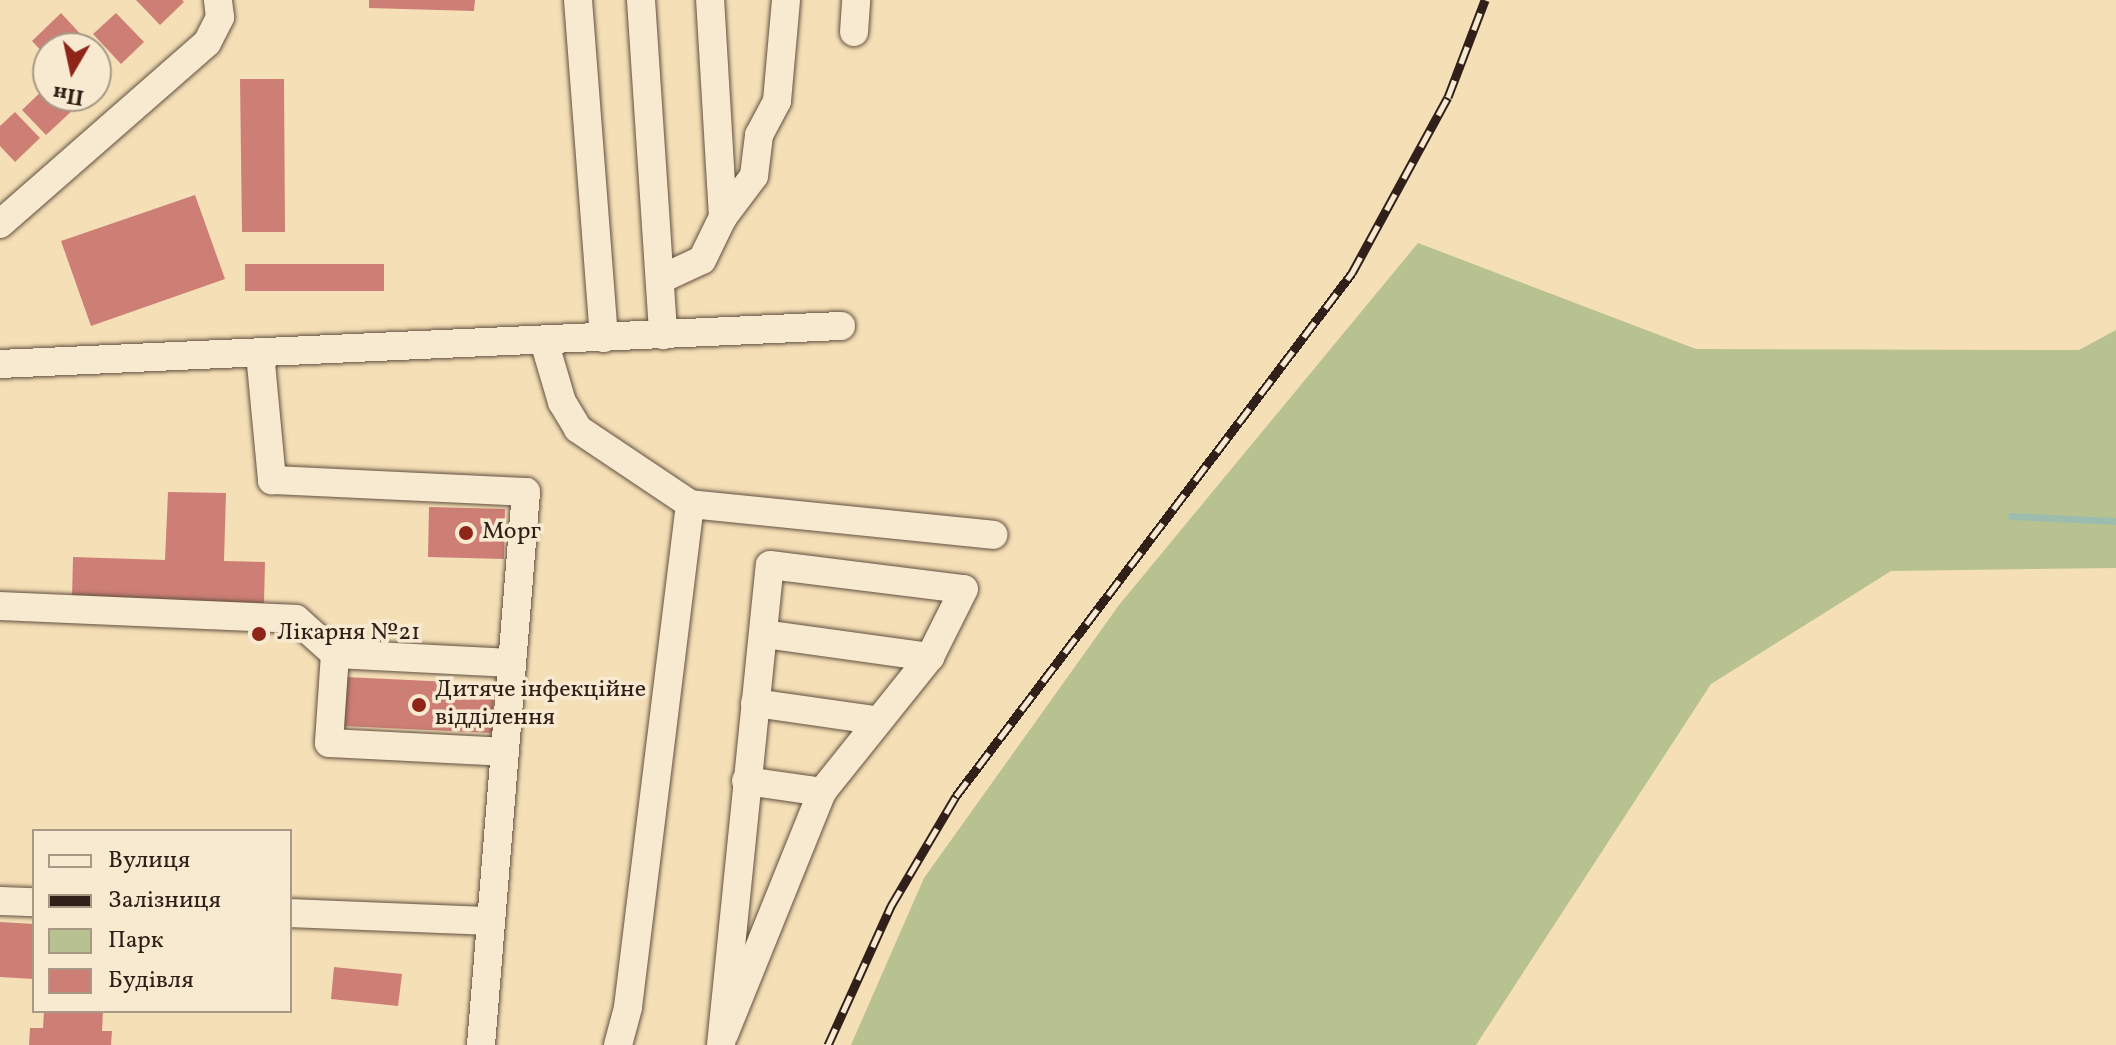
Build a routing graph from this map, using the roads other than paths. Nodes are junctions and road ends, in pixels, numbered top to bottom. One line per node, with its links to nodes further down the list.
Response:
1 (578, 0): 13 (street)
2 (641, 0): 10 (street)
3 (710, 0): 8 (street)
4 (786, 0): 8 (street)
5 (856, 0): 7 (street)
6 (219, 9): 9 (street)
7 (854, 32)
8 (723, 217): 10 (street)
9 (0, 224)
10 (661, 279): 12 (street)
11 (841, 326): 12 (street)
12 (663, 335): 13 (street)
13 (604, 338): 14 (street)
14 (544, 341): 15 (street); 17 (street)
15 (260, 353): 16 (street); 23 (street)
16 (0, 364)
17 (690, 504): 18 (street); 35 (street)
18 (993, 535)
19 (0, 606): 21 (street)
20 (764, 634): 22 (street); 22 (street); 24 (street)
21 (335, 654): 23 (street); 26 (street)
22 (930, 657): 25 (street)
23 (512, 663): 26 (street)
24 (755, 703): 25 (street); 27 (street)
25 (875, 720): 28 (street)
26 (504, 752): 32 (street)
27 (746, 781): 28 (street); 33 (street)
28 (822, 792): 33 (street)
29 (0, 901): 30 (street)
30 (32, 902)
31 (292, 913): 32 (street)
32 (491, 921): 34 (street)
33 (722, 1040)
34 (481, 1045)
35 (618, 1045)

